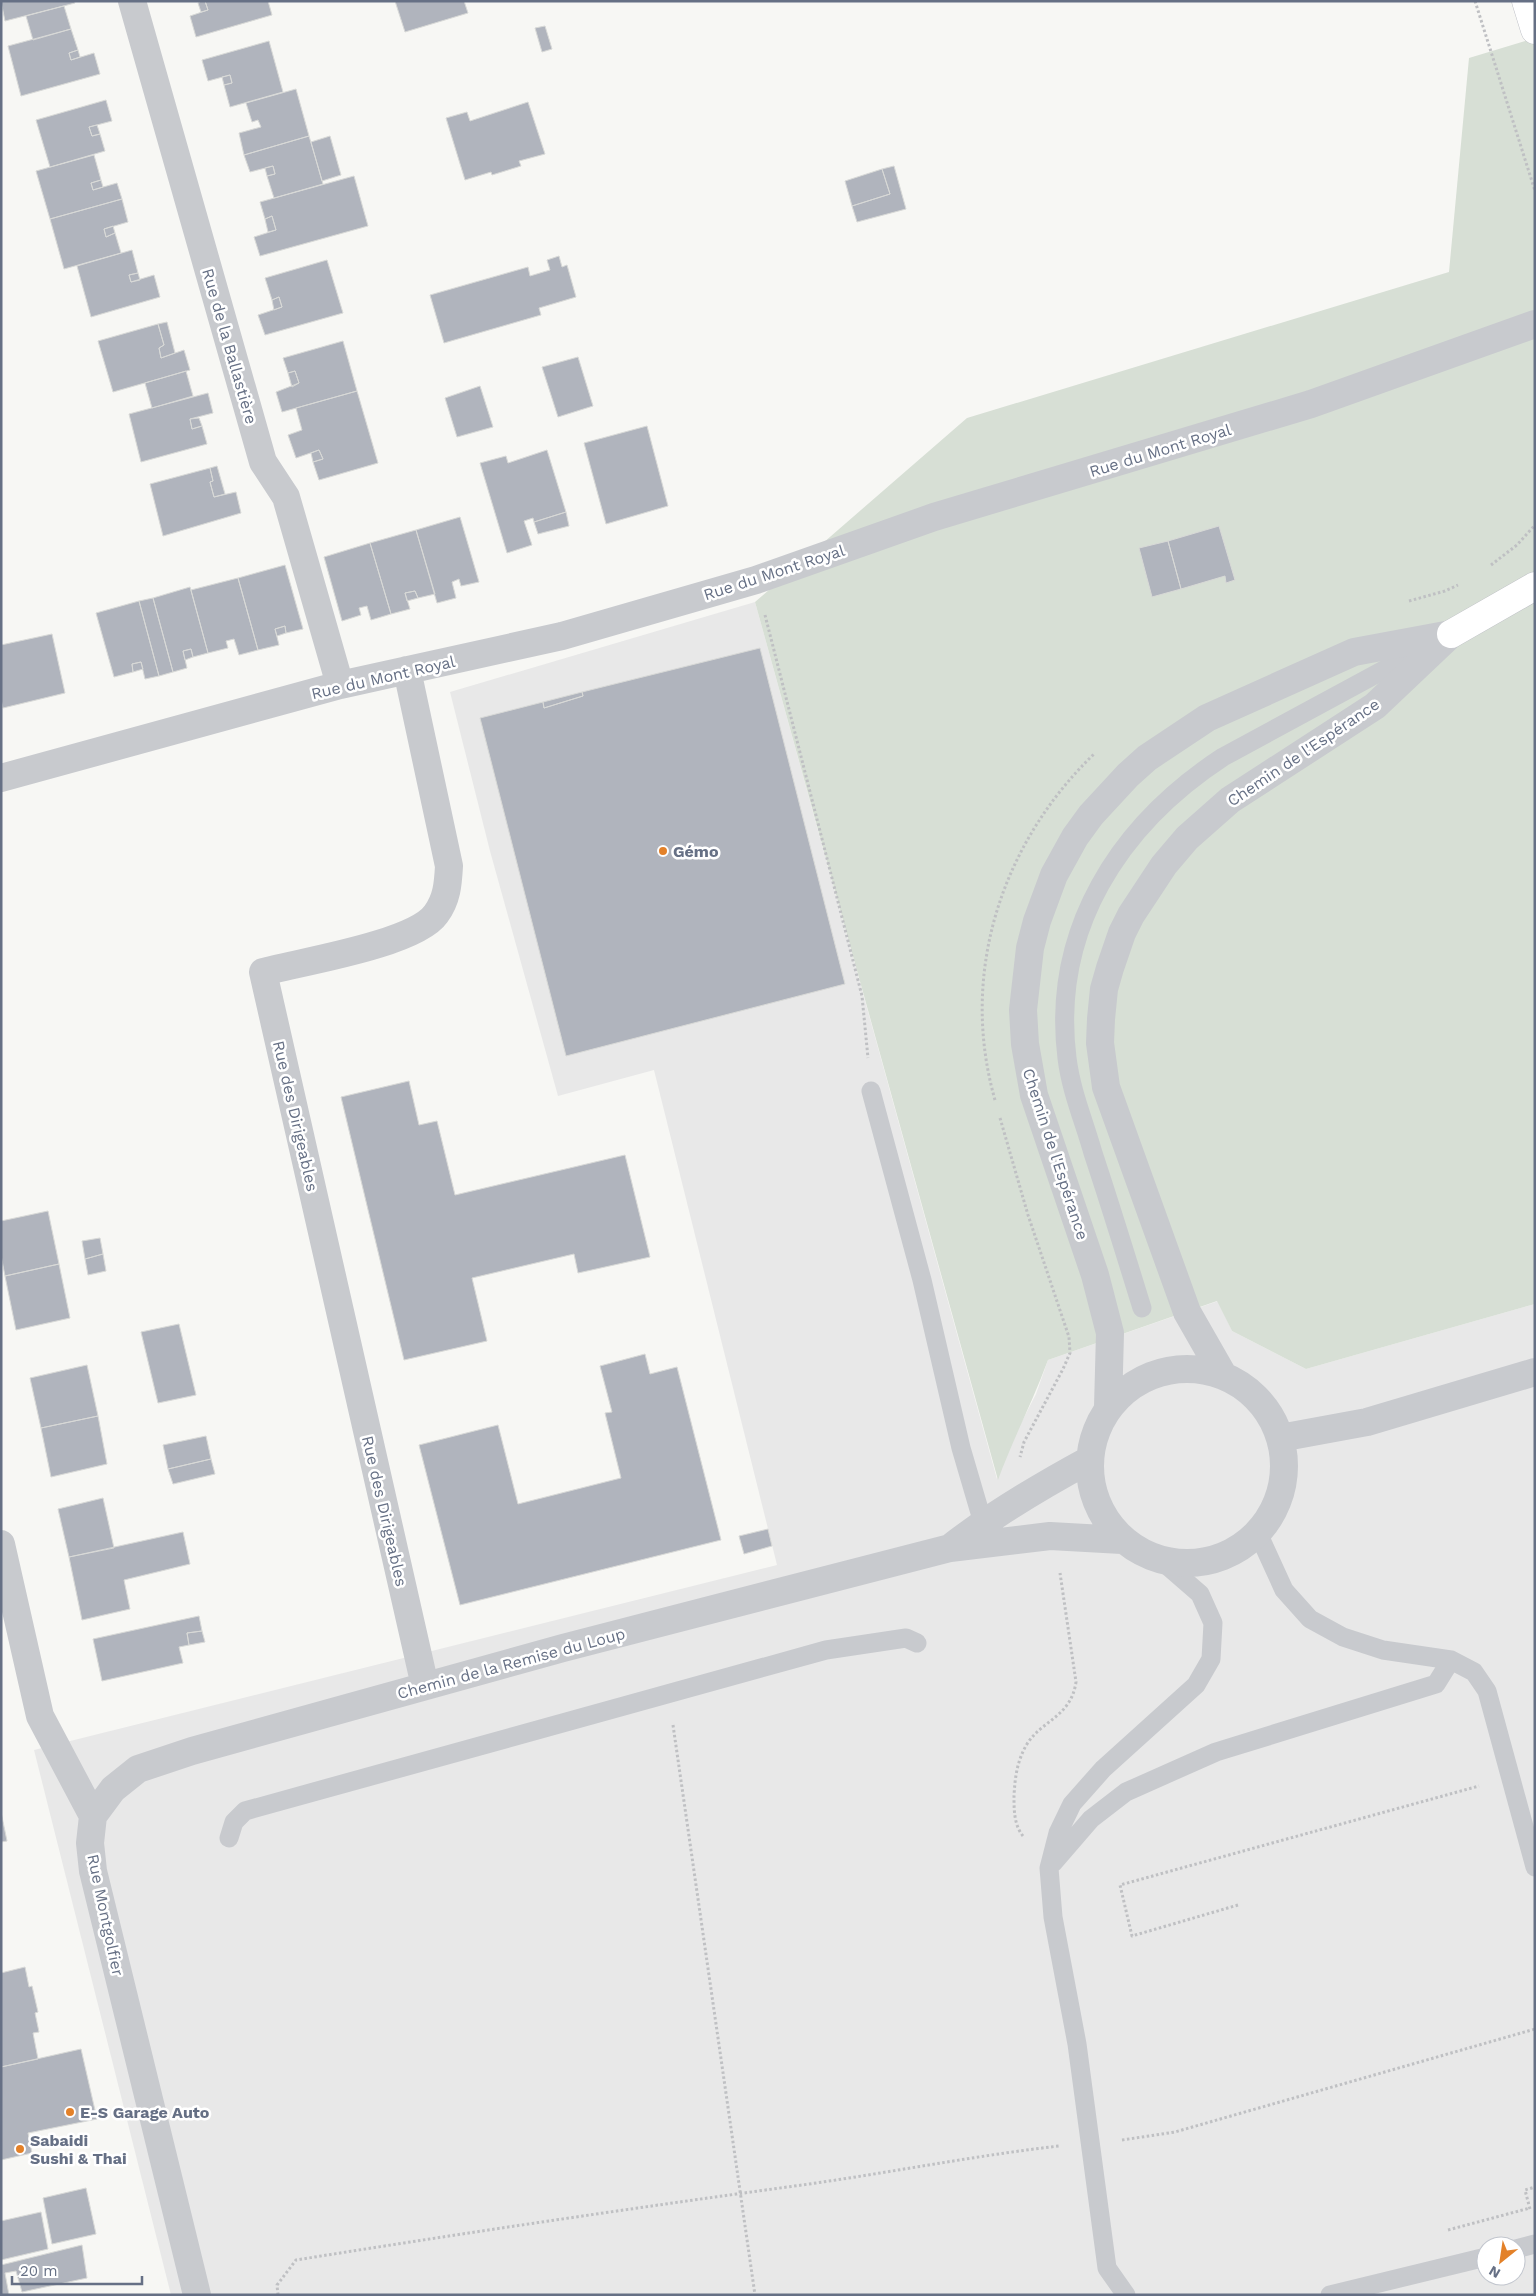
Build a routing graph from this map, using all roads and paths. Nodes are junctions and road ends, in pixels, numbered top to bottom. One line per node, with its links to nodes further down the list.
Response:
1 (132, 1): 11 (street, Rue de la Ballastière)
2 (1475, 1): 5 (path)
3 (1526, 1): 4 (street)
4 (1535, 30)
5 (1535, 191)
6 (1535, 324): 7 (street, Rue du Mont Royal)
7 (756, 580): 10 (street, Rue du Mont Royal); 13 (path)
8 (1535, 586): 9 (street, Chemin de l'Espérance)
9 (1451, 634): 14 (lane); 16 (street, Chemin de l'Espérance); 17 (street, Chemin de l'Espérance)
10 (407, 670): 11 (street, Rue du Mont Royal); 29 (street, Rue des Dirigeables)
11 (340, 686): 12 (street, Rue du Mont Royal)
12 (1, 778)
13 (871, 1091): 20 (lane)
14 (1142, 1308)
15 (1535, 1372): 18 (street)
16 (1223, 1375): 17 (street); 18 (street)
17 (1108, 1407): 19 (street)
18 (1280, 1438): 21 (street)
19 (1089, 1460): 20 (street, Chemin de la Remise du Loup); 22 (street)
20 (983, 1523): 24 (street, Chemin de la Remise du Loup)
21 (1258, 1534): 25 (street); 28 (lane)
22 (1122, 1540): 24 (street, Chemin de la Remise du Loup); 25 (street)
23 (1, 1544): 32 (street)
24 (950, 1548): 29 (street, Chemin de la Remise du Loup)
25 (1162, 1561): 35 (lane)
26 (1060, 1570): 35 (path)
27 (917, 1643): 30 (lane)
28 (1451, 1660): 31 (lane); 35 (lane)
29 (425, 1686): 32 (street, Chemin de la Remise du Loup)
30 (671, 1694): 33 (lane); 40 (path)
31 (1510, 1780): 34 (lane); 36 (path)
32 (93, 1816): 43 (street, Rue Montgolfier)
33 (229, 1838)
34 (1535, 1867)
35 (1049, 1868): 38 (lane)
36 (1238, 1905)
37 (1535, 2029): 38 (path)
38 (1091, 2143): 40 (path); 46 (lane)
39 (1535, 2187): 41 (path)
40 (740, 2193): 44 (path); 45 (path)
41 (1531, 2215)
42 (1476, 2259): 47 (lane)
43 (197, 2295)
44 (278, 2295)
45 (755, 2295)
46 (1126, 2295)
47 (1330, 2295)

